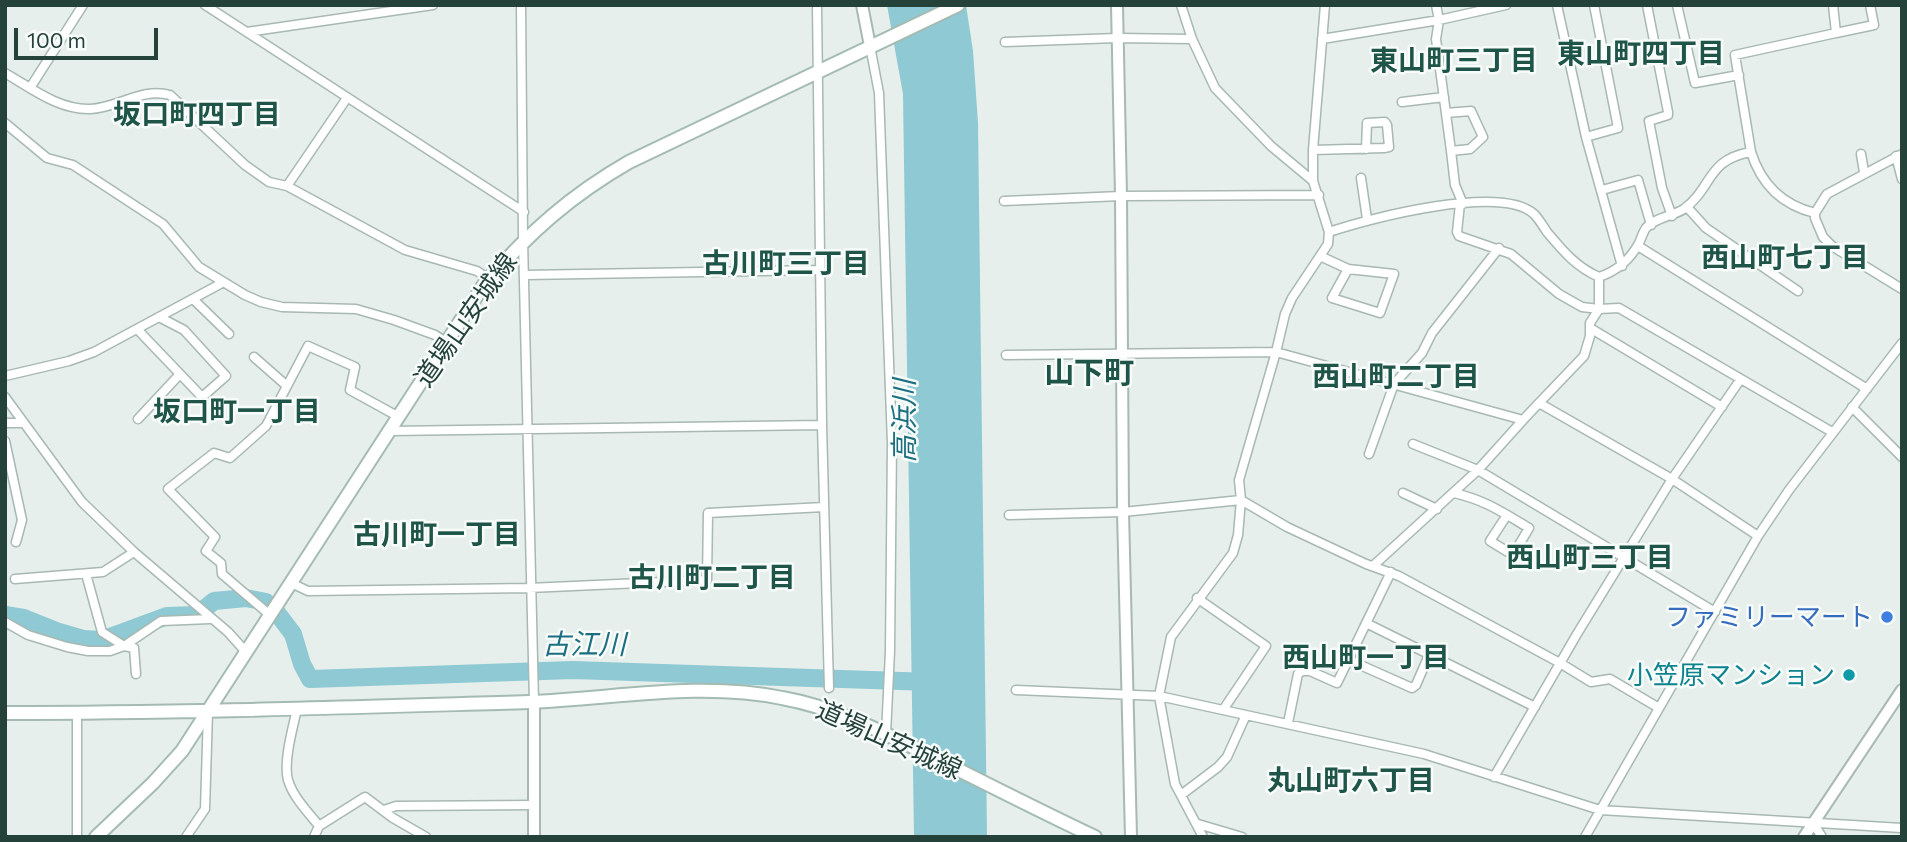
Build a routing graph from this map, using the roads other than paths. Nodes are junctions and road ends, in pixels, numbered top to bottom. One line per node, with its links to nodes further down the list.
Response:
1 (83, 5): 30 (street)
2 (205, 5): 20 (street)
3 (433, 5): 20 (street)
4 (521, 5): 54 (street)
5 (817, 5): 27 (street)
6 (862, 5): 26 (street)
7 (958, 5): 26 (main road, 道場山安城線)
8 (1116, 5): 22 (street)
9 (1181, 5): 23 (street)
10 (1325, 5): 24 (street)
11 (1436, 5): 19 (street)
12 (1506, 5): 19 (street)
13 (1557, 5): 36 (street)
14 (1594, 5): 36 (street)
15 (1647, 5): 56 (street)
16 (1677, 5): 29 (street)
17 (1833, 5): 21 (street)
18 (1870, 5): 21 (street)
19 (1439, 20): 24 (street); 31 (street)
20 (247, 32): 32 (street)
21 (1836, 33): 29 (street)
22 (1117, 37): 23 (street); 25 (street); 50 (street)
23 (1192, 39): 46 (street)
24 (1322, 39): 38 (street)
25 (1005, 42)
26 (870, 46): 27 (main road, 道場山安城線); 155 (street)
27 (818, 72): 60 (main road, 道場山安城線); 66 (street)
28 (5, 73): 30 (street)
29 (1739, 75): 40 (street)
30 (30, 88): 47 (street)
31 (1444, 97): 33 (street); 34 (street)
32 (347, 98): 47 (street); 54 (street)
33 (1402, 102)
34 (1446, 113): 39 (street); 39 (street)
35 (5, 123): 70 (street)
36 (1586, 137): 48 (street)
37 (1366, 149): 38 (street)
38 (1313, 150): 46 (street)
39 (1451, 151): 52 (street)
40 (1751, 152): 53 (street); 55 (street)
41 (1861, 154): 43 (street)
42 (1899, 155): 43 (street); 45 (street)
43 (1864, 172): 55 (street)
44 (1361, 178): 57 (street)
45 (1902, 179)
46 (1314, 181): 49 (street)
47 (287, 186): 69 (street)
48 (1602, 190): 58 (street); 64 (street)
49 (1319, 195): 50 (street); 59 (street)
50 (1121, 196): 51 (street); 82 (street)
51 (1004, 201)
52 (1461, 204): 57 (street); 62 (street); 68 (street)
53 (1686, 207): 56 (street); 72 (street)
54 (524, 212): 60 (street)
55 (1815, 213): 71 (street)
56 (1672, 216): 58 (street)
57 (1367, 219): 59 (street)
58 (1651, 225): 61 (street)
59 (1329, 232): 63 (street)
60 (523, 240): 67 (street); 69 (main road, 道場山安城線)
61 (1638, 246): 64 (street); 90 (street)
62 (1499, 248): 74 (street); 88 (street)
63 (1320, 256): 65 (street); 81 (street)
64 (1622, 265): 68 (street)
65 (1348, 269): 65 (street)
66 (820, 270): 67 (street); 100 (street)
67 (525, 275): 101 (street)
68 (1599, 277): 74 (street)
69 (489, 279): 79 (main road, 道場山安城線)
70 (222, 283): 73 (street); 79 (street)
71 (1902, 289)
72 (1798, 291)
73 (193, 299): 75 (street); 78 (street)
74 (1599, 309): 77 (street); 87 (street)
75 (159, 317): 76 (street); 85 (street)
76 (137, 328): 85 (street); 86 (street)
77 (1590, 328): 92 (street); 93 (street)
78 (229, 334)
79 (446, 342): 95 (main road, 道場山安城線)
80 (1902, 343): 90 (street)
81 (1276, 352): 82 (street); 88 (street); 112 (street)
82 (1121, 354): 83 (street); 115 (street)
83 (1006, 355)
84 (254, 357): 89 (street)
85 (180, 374): 96 (street)
86 (5, 376)
87 (1740, 380): 93 (street); 103 (street)
88 (1394, 384): 97 (street); 106 (street)
89 (287, 386): 95 (street); 130 (street)
90 (1867, 389): 94 (street)
91 (5, 397): 99 (street)
92 (1539, 404): 97 (street); 109 (street)
93 (1722, 407): 109 (street)
94 (1852, 407): 103 (street); 107 (street)
95 (399, 417): 102 (main road, 道場山安城線)
96 (138, 419)
97 (1523, 420): 108 (street)
98 (5, 423): 99 (street)
99 (23, 423): 120 (street)
100 (822, 425): 101 (street); 113 (street)
101 (528, 430): 102 (street); 127 (street)
102 (390, 431): 126 (main road, 道場山安城線)
103 (1832, 432): 118 (street)
104 (5, 441): 119 (street)
105 (1413, 444): 108 (street)
106 (1369, 454)
107 (1902, 457)
108 (1478, 470): 111 (street); 121 (street)
109 (1672, 479): 118 (street); 121 (street)
110 (1404, 493): 114 (street)
111 (1454, 493): 114 (street); 116 (street)
112 (1241, 500): 115 (street); 122 (street); 128 (street)
113 (824, 507): 127 (street); 140 (street)
114 (1437, 509): 122 (street)
115 (1123, 512): 117 (street); 143 (street)
116 (1507, 514): 116 (street)
117 (1009, 515)
118 (1758, 536): 129 (street)
119 (16, 542)
120 (134, 552): 124 (street); 131 (street)
121 (1623, 558): 129 (street); 138 (street)
122 (1374, 565): 123 (street)
123 (1391, 572): 133 (street); 138 (street)
124 (86, 574): 125 (street); 134 (street)
125 (15, 579)
126 (291, 583): 127 (street); 130 (main road, 道場山安城線)
127 (529, 588): 145 (street)
128 (1197, 598): 144 (street); 149 (street)
129 (1715, 612): 147 (street)
130 (270, 615): 135 (main road, 道場山安城線)
131 (210, 619): 134 (street); 135 (street)
132 (5, 622): 134 (street)
133 (1366, 623): 136 (street); 137 (street)
134 (124, 646): 139 (street)
135 (246, 652): 150 (main road, 道場山安城線)
136 (1429, 655): 137 (street); 146 (street)
137 (1349, 660): 154 (street)
138 (1560, 663): 146 (street); 147 (street)
139 (136, 674)
140 (830, 688)
141 (1016, 690): 143 (street)
142 (1902, 690): 161 (street)
143 (1127, 694): 144 (street); 172 (street)
144 (1158, 696): 149 (street); 157 (street)
145 (534, 701): 148 (main road, 道場山安城線); 155 (main road, 道場山安城線); 158 (street)
146 (1535, 707): 156 (street)
147 (1659, 708): 160 (street)
148 (297, 709): 150 (main road, 道場山安城線); 163 (street)
149 (1223, 710): 153 (street)
150 (208, 712): 152 (main road, 道場山安城線); 166 (main road); 167 (street)
151 (5, 713): 152 (main road, 道場山安城線)
152 (77, 713): 165 (street)
153 (1246, 715): 154 (street); 157 (street)
154 (1288, 723): 156 (street)
155 (890, 736): 171 (main road, 道場山安城線)
156 (1494, 777): 160 (street)
157 (1181, 795): 162 (street)
158 (534, 805): 159 (street); 170 (street)
159 (384, 810): 163 (street); 169 (street)
160 (1600, 810): 161 (street); 175 (street)
161 (1814, 823): 164 (street); 176 (street); 177 (street)
162 (1198, 824): 173 (street); 174 (street)
163 (319, 826): 168 (street)
164 (1902, 828)
165 (77, 837)
166 (96, 837)
167 (186, 837)
168 (314, 837)
169 (426, 837)
170 (534, 837)
171 (1095, 837)
172 (1131, 837)
173 (1203, 837)
174 (1242, 837)
175 (1585, 837)
176 (1804, 837)
177 (1822, 837)

